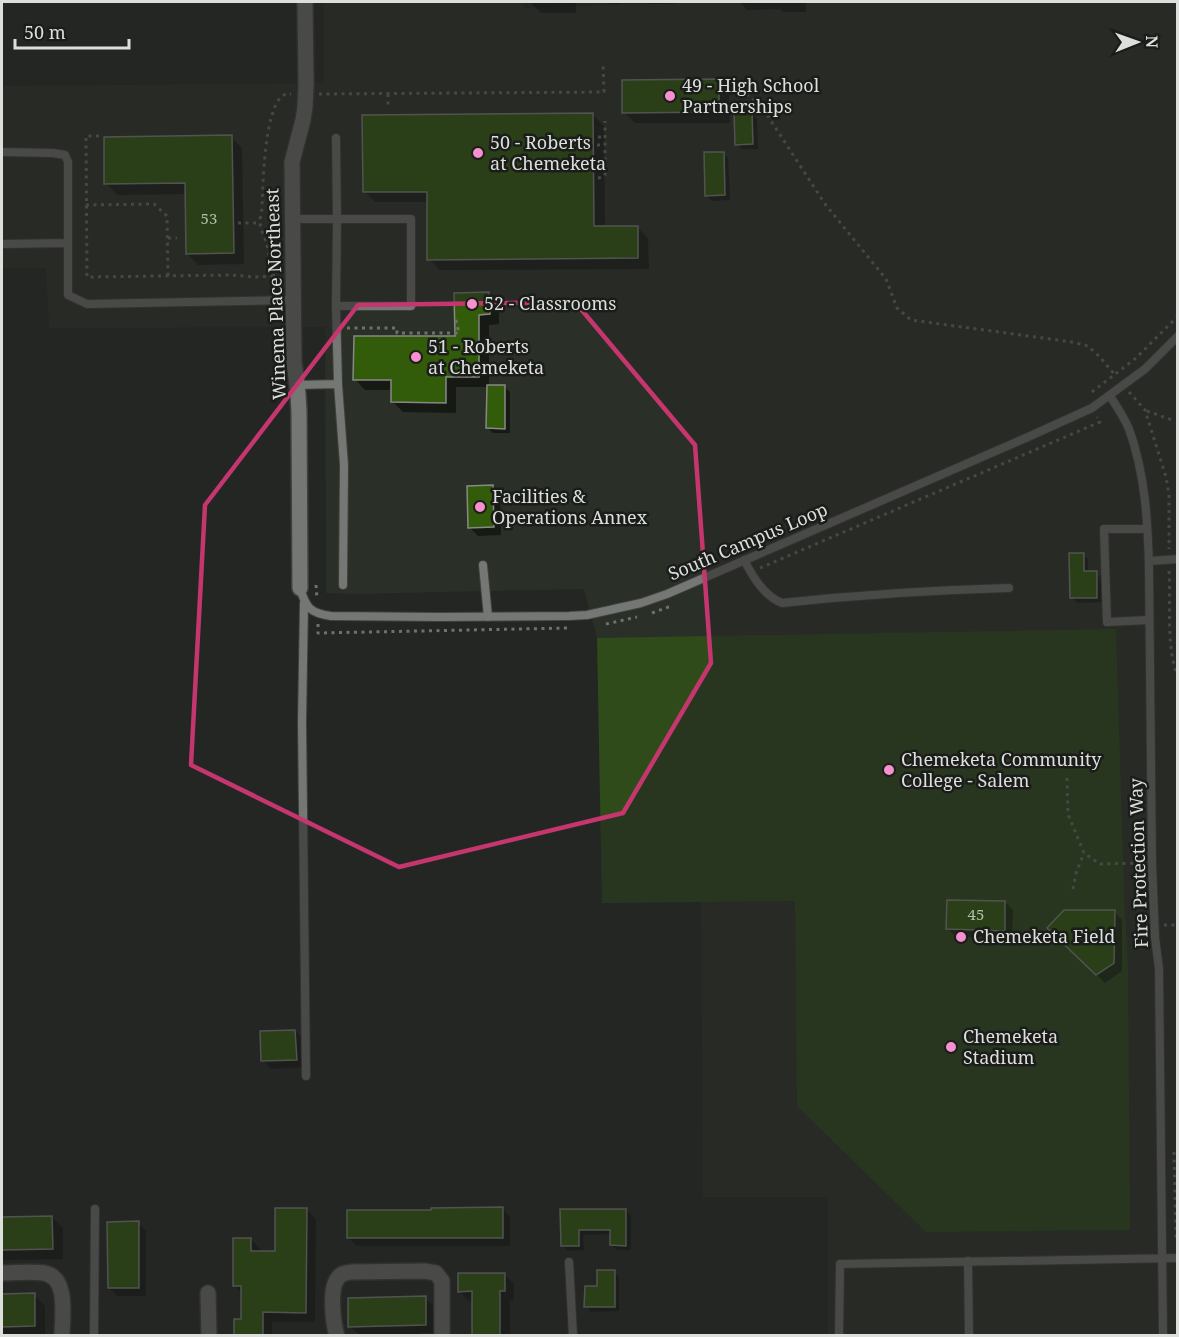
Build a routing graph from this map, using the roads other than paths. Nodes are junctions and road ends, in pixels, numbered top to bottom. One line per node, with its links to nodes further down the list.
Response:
1 (305, 2): 4 (street, Winema Place Northeast)
2 (336, 138): 5 (lane)
3 (2, 152): 6 (lane)
4 (292, 219): 5 (lane); 8 (street, Winema Place Northeast)
5 (337, 219): 9 (lane); 9 (lane)
6 (68, 243): 7 (lane); 8 (lane)
7 (2, 244)
8 (293, 300): 12 (street, Winema Place Northeast)
9 (336, 306): 11 (lane)
10 (1178, 336): 13 (lane, South Campus Loop)
11 (338, 384): 12 (lane); 19 (lane)
12 (297, 385): 21 (street, Winema Place Northeast)
13 (1110, 396): 14 (lane, Fire Protection Way); 16 (lane, South Campus Loop)
14 (1147, 528): 17 (lane, Fire Protection Way); 23 (lane)
15 (1178, 559): 17 (lane)
16 (744, 560): 20 (lane); 22 (lane, South Campus Loop)
17 (1149, 561): 23 (lane, Fire Protection Way)
18 (483, 565): 22 (lane)
19 (343, 585)
20 (1009, 588)
21 (302, 594): 22 (lane, South Campus Loop); 24 (lane)
22 (488, 617)
23 (1149, 621): 26 (lane, Fire Protection Way)
24 (306, 1076)
25 (95, 1209): 33 (lane)
26 (1162, 1258): 27 (lane); 28 (lane); 40 (lane, Fire Protection Way)
27 (1178, 1258)
28 (968, 1261): 38 (lane); 39 (lane)
29 (569, 1262): 37 (lane)
30 (2, 1273): 32 (street)
31 (208, 1293): 34 (street)
32 (62, 1335)
33 (94, 1335)
34 (209, 1335)
35 (337, 1335): 36 (street)
36 (442, 1335)
37 (573, 1335)
38 (839, 1335)
39 (969, 1335)
40 (1163, 1335)

